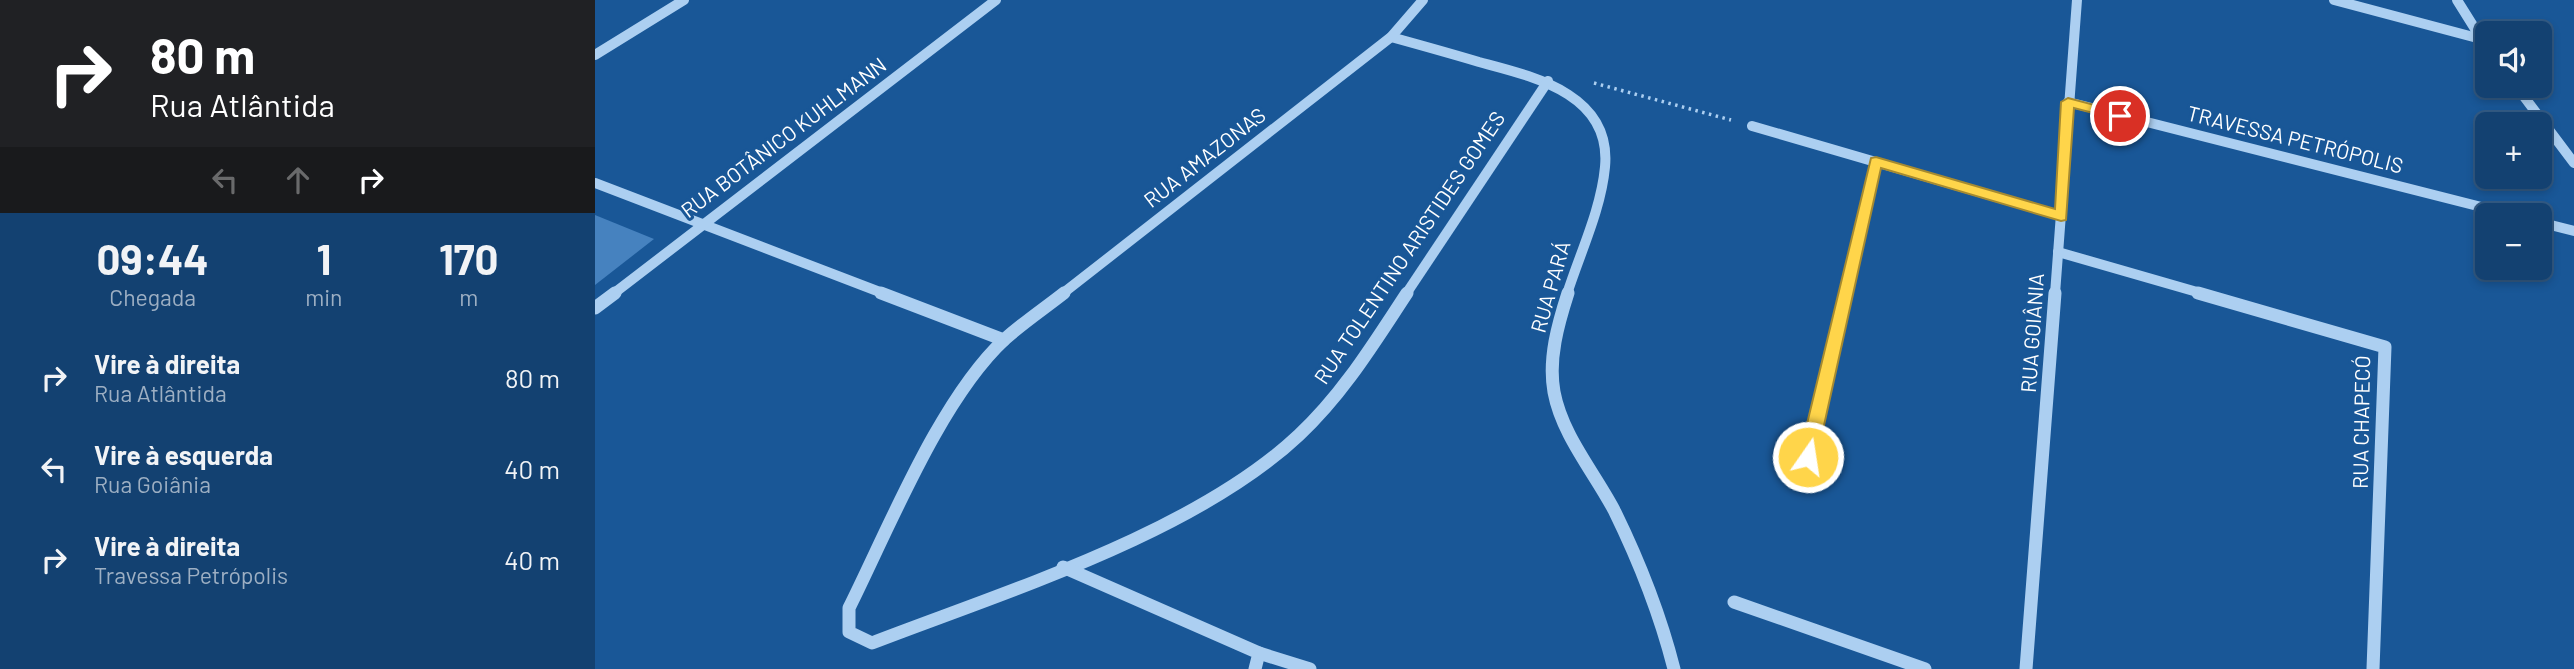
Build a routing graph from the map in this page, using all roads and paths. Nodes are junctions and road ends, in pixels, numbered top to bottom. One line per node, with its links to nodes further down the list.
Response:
1 (684, 0): 10 (street)
2 (996, 0): 20 (street, RUA BOTÂNICO KUHLMANN)
3 (1423, 0): 8 (street, RUA AMAZONAS)
4 (2077, 0): 13 (street, RUA GOIÂNIA)
5 (2334, 0): 9 (street)
6 (2457, 0): 7 (street)
7 (2475, 29)
8 (1391, 37): 11 (street, RUA PARÁ); 25 (street, RUA AMAZONAS)
9 (2475, 40)
10 (595, 55)
11 (1548, 81): 14 (path); 27 (street, RUA TOLENTINO ARISTIDES GOMES); 31 (street, RUA PARÁ)
12 (2525, 98): 16 (street)
13 (2068, 102): 18 (street, TRAVESSA PETRÓPOLIS); 19 (street, RUA GOIÂNIA)
14 (1752, 126): 15 (street)
15 (1876, 162): 19 (street); 26 (street)
16 (2574, 163)
17 (595, 183): 20 (street)
18 (2475, 205)
19 (2061, 216): 23 (street, RUA GOIÂNIA)
20 (703, 224): 24 (street, RUA BOTÂNICO KUHLMANN); 25 (street)
21 (2552, 225): 22 (street)
22 (2574, 231)
23 (2058, 252): 33 (street, RUA GOIÂNIA); 34 (street, RUA CHAPECÓ)
24 (595, 308)
25 (1004, 340): 27 (street, RUA TOLENTINO ARISTIDES GOMES)
26 (1808, 457)
27 (1063, 566): 29 (street)
28 (1734, 602): 32 (street)
29 (1257, 661): 30 (street)
30 (1310, 669)
31 (1674, 669)
32 (1925, 669)
33 (2027, 669)
34 (2373, 669)

